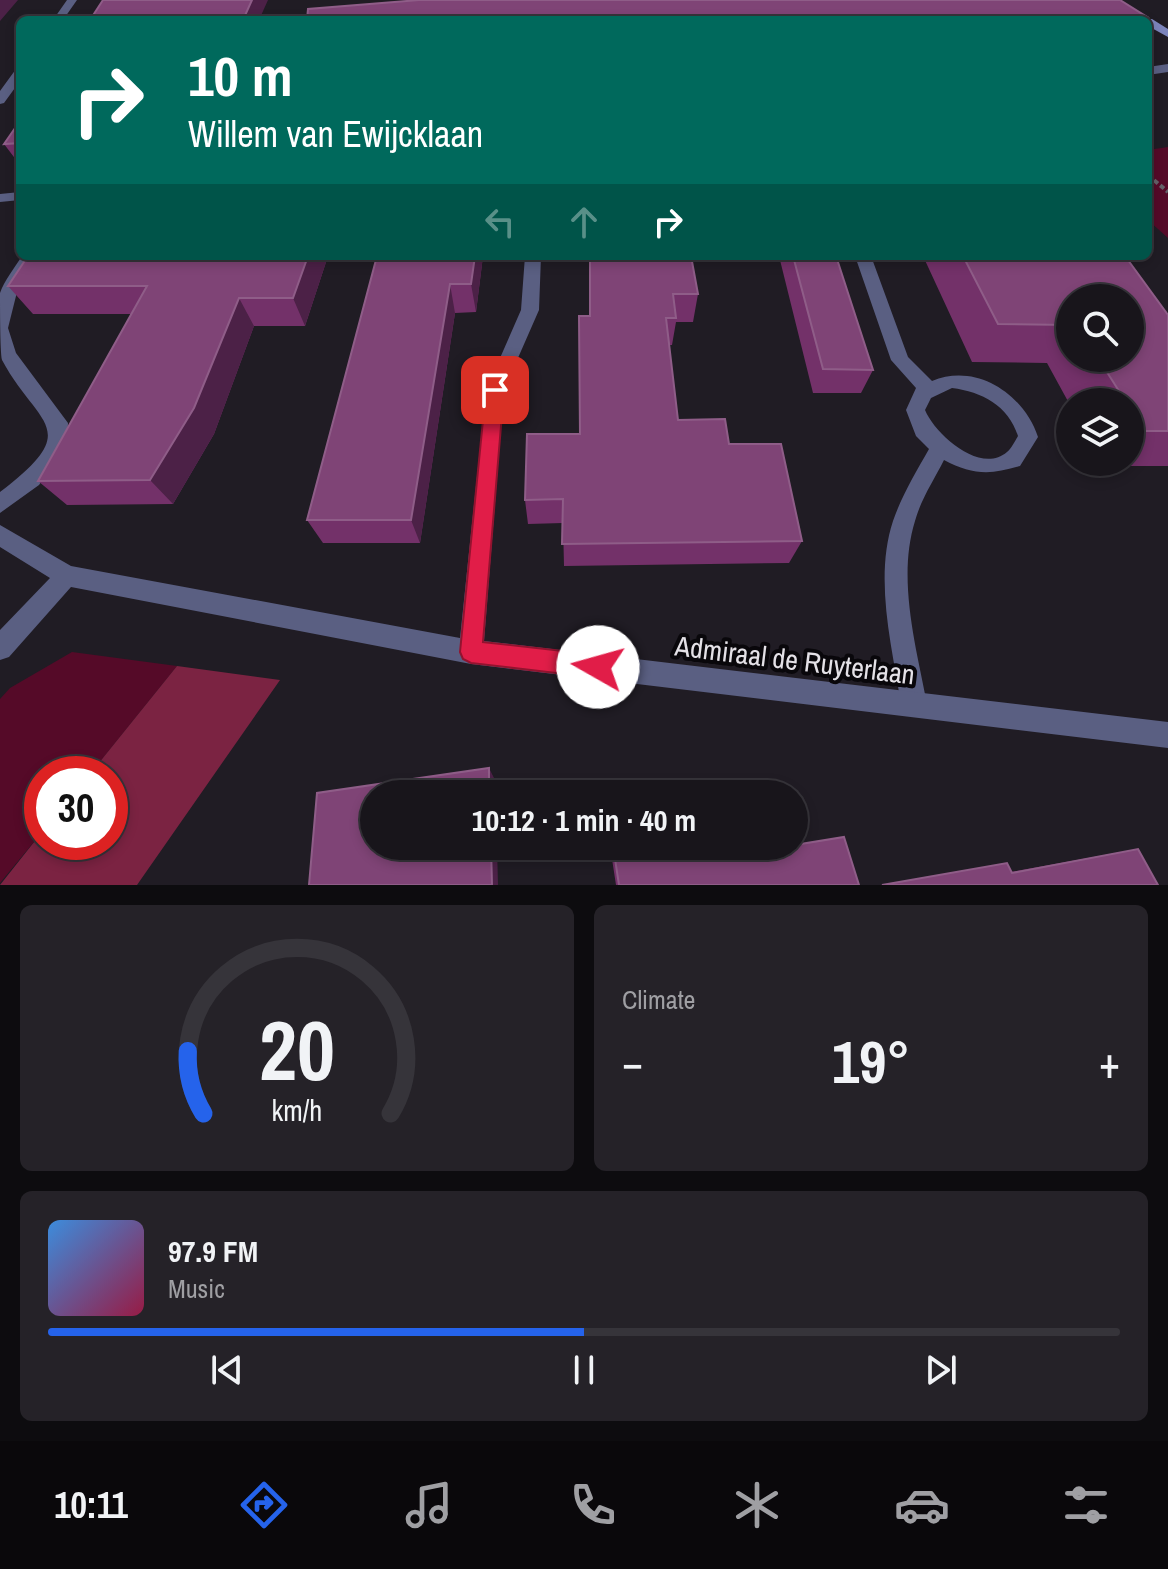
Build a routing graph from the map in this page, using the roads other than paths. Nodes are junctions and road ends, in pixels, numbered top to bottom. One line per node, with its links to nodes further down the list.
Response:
1 (16, 78): 2 (street)
2 (0, 100)
3 (28, 260): 6 (street)
4 (533, 260): 13 (street)
5 (864, 260): 7 (street)
6 (0, 328): 9 (street)
7 (927, 388): 8 (street); 8 (street)
8 (940, 448): 14 (street)
9 (0, 504)
10 (0, 535): 11 (street, Admiraal de Ruyterlaan)
11 (67, 576): 12 (street); 13 (street, Admiraal de Ruyterlaan)
12 (0, 648)
13 (471, 652): 14 (street, Admiraal de Ruyterlaan)
14 (914, 704): 15 (street, Admiraal de Ruyterlaan)
15 (1168, 735)

